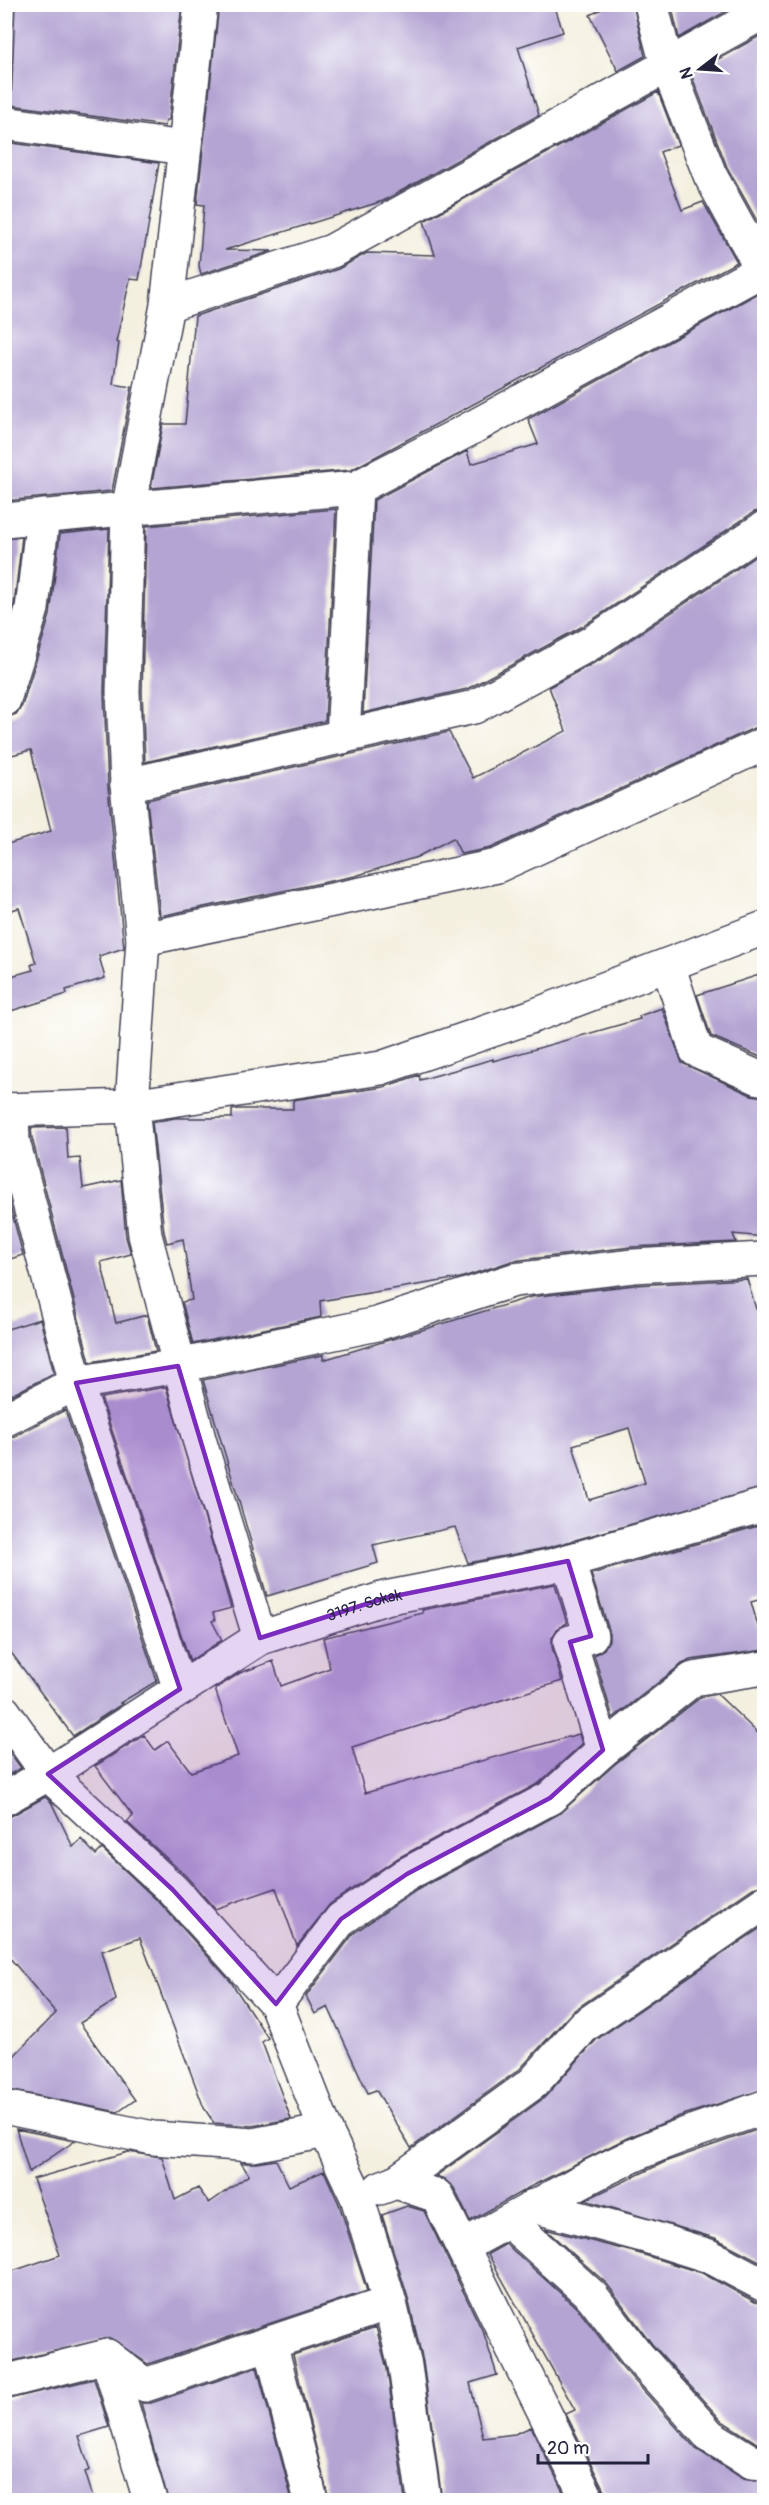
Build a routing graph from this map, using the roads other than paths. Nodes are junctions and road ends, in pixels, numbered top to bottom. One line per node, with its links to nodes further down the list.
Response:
1 (201, 4): 6 (street)
2 (651, 4): 4 (street)
3 (765, 12): 4 (street)
4 (667, 65): 7 (street); 8 (street)
5 (4, 123): 6 (street)
6 (184, 148): 8 (street)
7 (764, 270): 9 (street)
8 (167, 305): 10 (street)
9 (356, 488): 10 (street); 15 (street)
10 (128, 510): 11 (street); 17 (street)
11 (43, 516): 12 (street); 14 (street)
12 (4, 520)
13 (765, 528): 15 (street)
14 (4, 700)
15 (344, 737): 17 (street)
16 (765, 744): 19 (street)
17 (127, 785): 19 (street)
18 (765, 928): 20 (street)
19 (143, 939): 22 (street)
20 (668, 965): 21 (street); 22 (street)
21 (765, 1078)
22 (132, 1106): 23 (street); 25 (street)
23 (8, 1110): 26 (street)
24 (765, 1259): 25 (street)
25 (178, 1366): 26 (street); 30 (street)
26 (76, 1383): 27 (street); 32 (street)
27 (4, 1420)
28 (765, 1505): 29 (street, 3197. Sokak)
29 (568, 1561): 30 (street, 3197. Sokak); 34 (street)
30 (260, 1638): 32 (street, 3197. Sokak)
31 (765, 1668): 34 (street)
32 (180, 1689): 35 (street, 3197. Sokak)
33 (4, 1712): 35 (street)
34 (603, 1750): 38 (street)
35 (48, 1774): 36 (street, 3197. Sokak); 38 (street)
36 (4, 1799)
37 (765, 1903): 42 (street)
38 (276, 2004): 41 (street)
39 (4, 2107): 41 (street)
40 (765, 2107): 44 (street)
41 (326, 2131): 43 (street)
42 (396, 2182): 43 (street); 45 (street)
43 (357, 2197): 47 (street)
44 (522, 2214): 45 (street); 46 (street); 51 (street)
45 (463, 2246): 55 (street)
46 (765, 2285)
47 (388, 2303): 48 (street); 54 (street)
48 (270, 2343): 49 (street); 53 (street)
49 (107, 2356): 50 (street); 52 (street)
50 (4, 2382)
51 (765, 2463)
52 (150, 2500)
53 (311, 2500)
54 (424, 2500)
55 (588, 2500)

